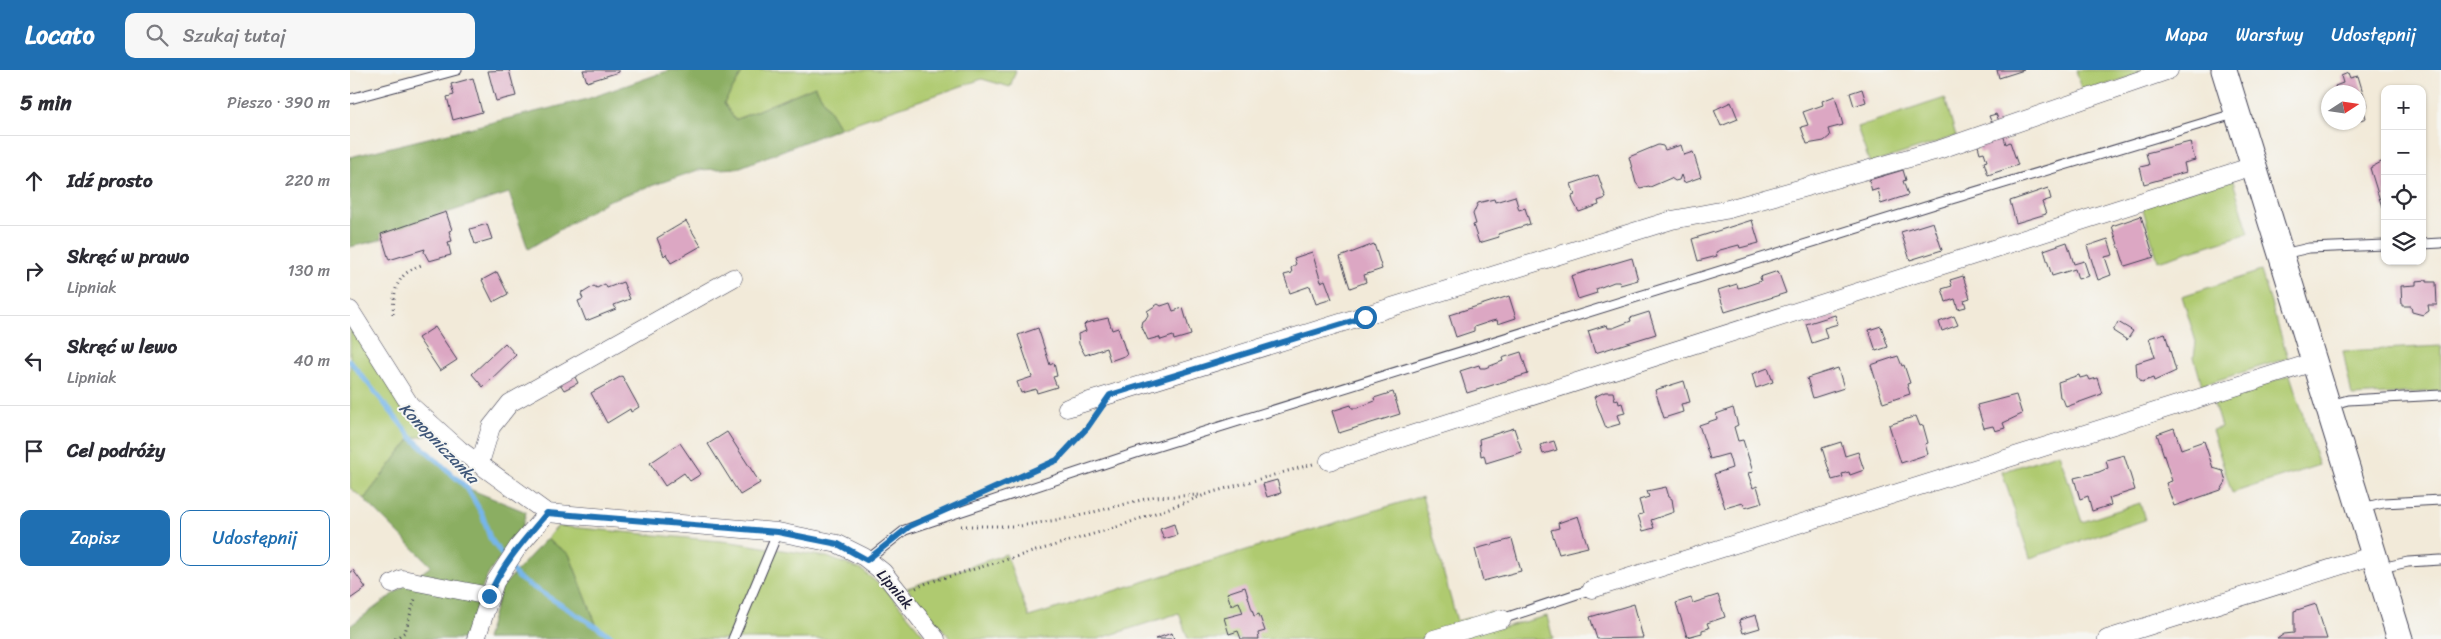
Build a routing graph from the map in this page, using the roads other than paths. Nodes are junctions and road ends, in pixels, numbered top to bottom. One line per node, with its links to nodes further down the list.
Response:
1 (457, 70): 4 (lane)
2 (2169, 70): 16 (street)
3 (2224, 70): 5 (street)
4 (350, 99)
5 (2237, 113): 6 (street); 23 (lane)
6 (2253, 166): 10 (street); 17 (street)
7 (2441, 243): 8 (lane)
8 (2426, 244)
9 (2381, 245): 10 (lane)
10 (2281, 255): 13 (street)
11 (733, 278): 18 (street)
12 (350, 310): 18 (street)
13 (2314, 362): 15 (street); 28 (street)
14 (2441, 395): 15 (lane)
15 (2328, 405): 20 (street)
16 (1067, 408)
17 (1329, 460)
18 (480, 463): 21 (street)
19 (2441, 500): 20 (lane)
20 (2359, 508): 25 (street)
21 (547, 513): 22 (street, Lipniak); 27 (street)
22 (778, 532): 23 (street, Lipniak); 31 (lane)
23 (867, 560): 32 (street, Lipniak)
24 (2441, 560): 25 (lane)
25 (2376, 562): 34 (street); 35 (street)
26 (392, 584): 27 (street)
27 (492, 589): 30 (street)
28 (1592, 589): 29 (lane)
29 (1502, 619): 33 (street)
30 (476, 639)
31 (733, 639)
32 (936, 639)
33 (1434, 639)
34 (2107, 639)
35 (2400, 639)

